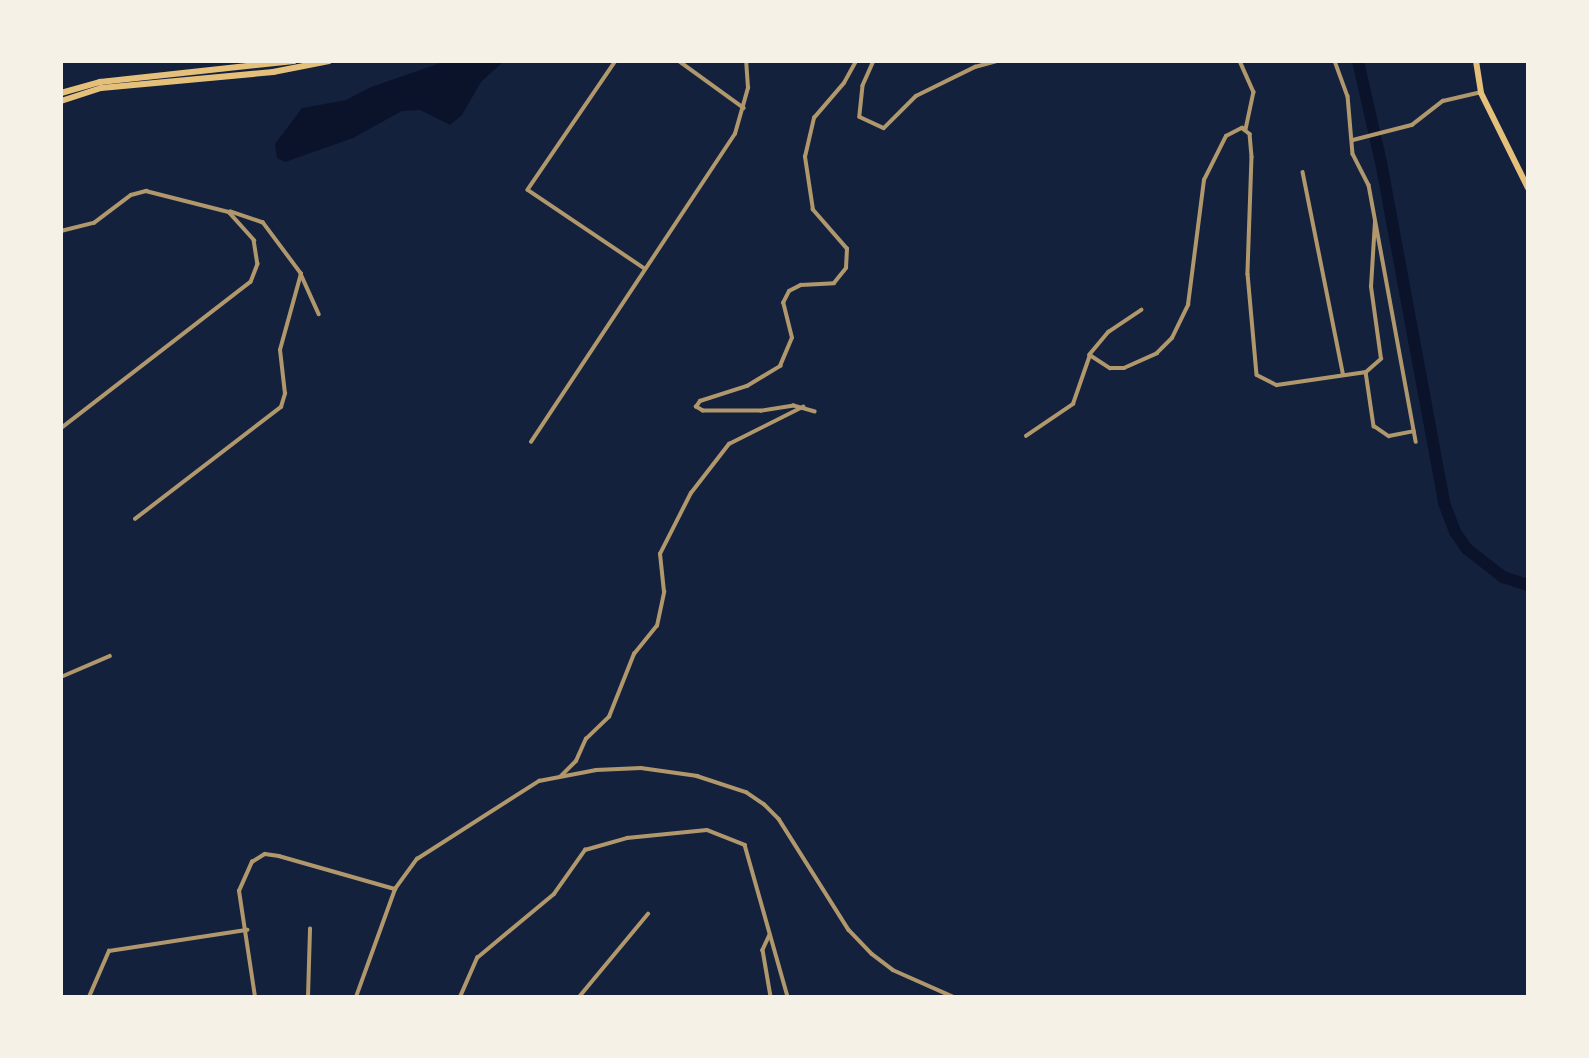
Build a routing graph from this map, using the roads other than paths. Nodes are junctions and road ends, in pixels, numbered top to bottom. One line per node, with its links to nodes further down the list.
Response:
1 (295, 61): 14 (main road)
2 (329, 61): 14 (main road)
3 (616, 61): 26 (street)
4 (679, 61): 18 (street)
5 (747, 61): 18 (street)
6 (856, 61): 33 (street)
7 (874, 61): 8 (street)
8 (998, 61)
9 (1015, 61): 10 (street)
10 (1074, 61)
11 (1240, 61): 19 (street)
12 (1335, 61): 20 (street)
13 (1476, 61): 16 (main road)
14 (101, 85): 15 (main road); 17 (main road)
15 (61, 93)
16 (1482, 93): 20 (street); 22 (main road)
17 (61, 101)
18 (744, 108): 26 (street)
19 (1245, 129): 30 (street); 32 (street)
20 (1353, 140): 24 (street)
21 (1303, 172): 32 (street)
22 (1528, 188)
23 (229, 212): 25 (street); 27 (street); 35 (street)
24 (1375, 222): 31 (street); 36 (street)
25 (61, 231)
26 (644, 268): 38 (street)
27 (301, 274): 29 (street); 40 (street)
28 (1142, 310): 30 (street)
29 (319, 314)
30 (1090, 355): 37 (street)
31 (1366, 372): 32 (street); 36 (street)
32 (1343, 373)
33 (803, 407): 34 (street); 43 (street)
34 (815, 412)
35 (61, 429)
36 (1414, 431): 39 (street)
37 (1026, 436)
38 (531, 442)
39 (1416, 442)
40 (135, 519)
41 (110, 656): 42 (street)
42 (61, 677)
43 (561, 776): 44 (street); 57 (street)
44 (395, 889): 47 (street); 52 (street)
45 (648, 914): 54 (street)
46 (310, 929): 51 (street)
47 (247, 930): 49 (street); 50 (street)
48 (770, 935): 53 (street); 55 (street); 56 (street)
49 (89, 997)
50 (256, 997)
51 (308, 997)
52 (356, 997)
53 (460, 997)
54 (579, 997)
55 (771, 997)
56 (788, 997)
57 (954, 997)

